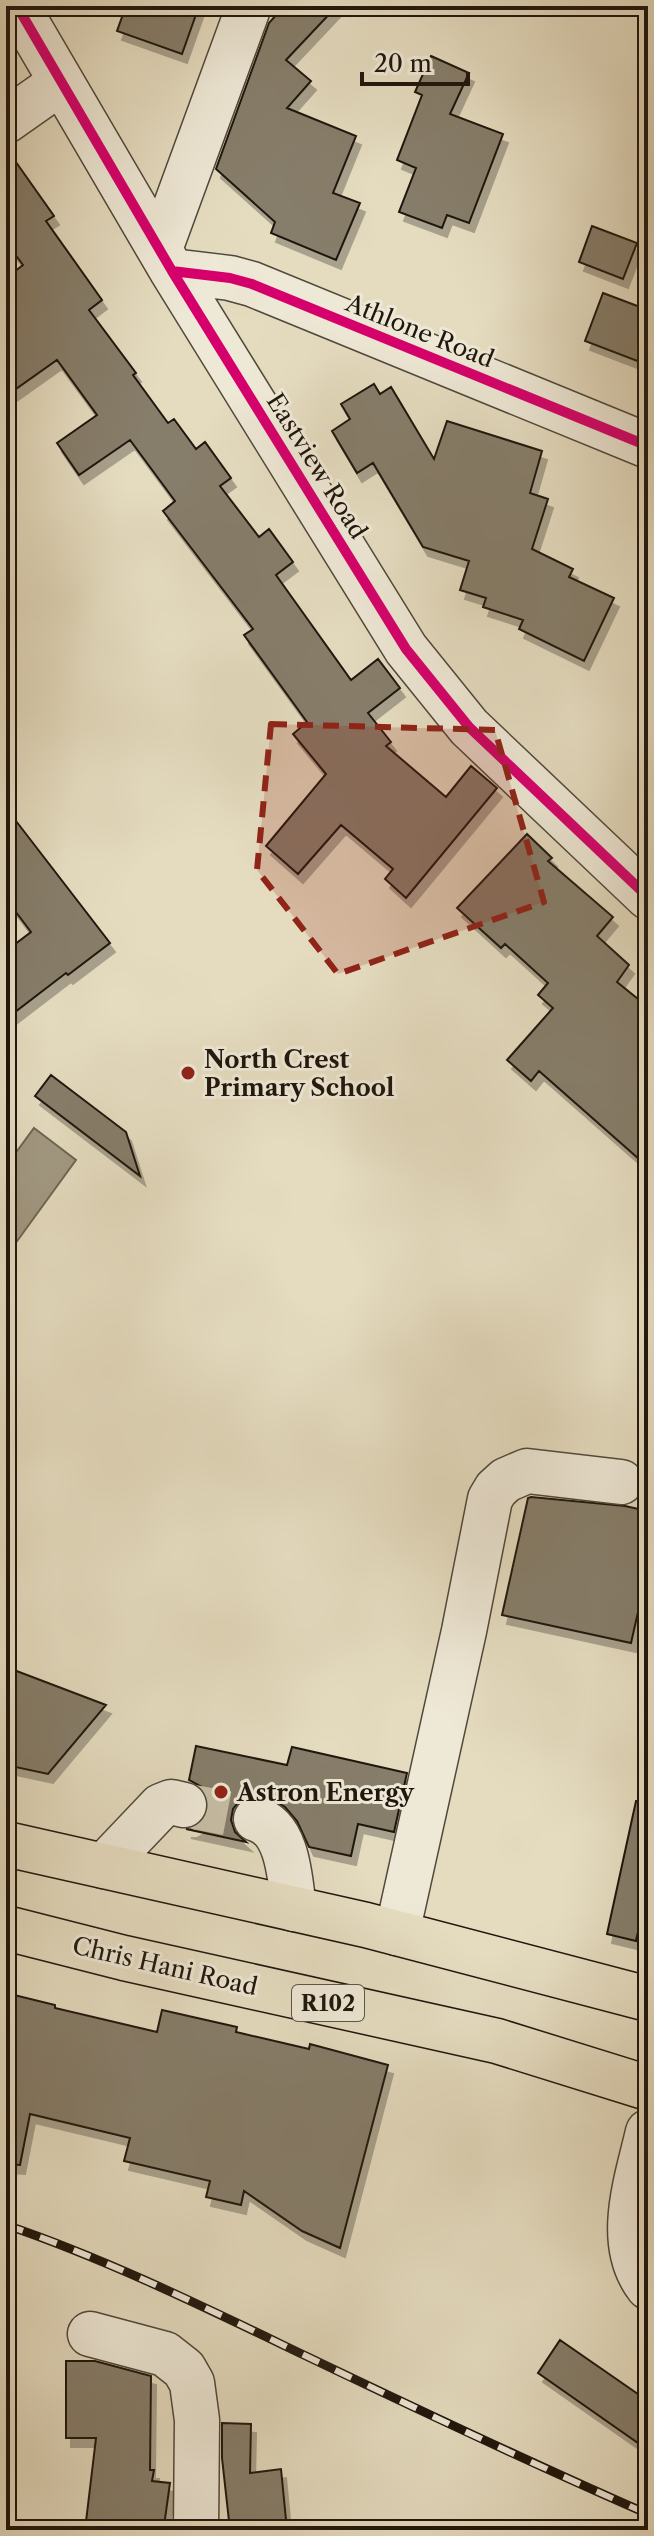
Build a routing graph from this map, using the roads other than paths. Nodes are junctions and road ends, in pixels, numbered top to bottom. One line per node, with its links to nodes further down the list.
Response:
1 (17, 6): 3 (street, Eastview Road)
2 (249, 6): 5 (street)
3 (60, 83): 4 (street); 5 (street, Eastview Road)
4 (6, 121)
5 (166, 260): 6 (street, Athlone Road); 7 (street, Eastview Road)
6 (648, 446)
7 (648, 897)
8 (621, 1482): 15 (street)
9 (184, 1805): 12 (street)
10 (256, 1819): 13 (street)
11 (6, 1844): 12 (main road)
12 (104, 1866): 13 (main road)
13 (294, 1909): 15 (main road)
14 (6, 1928): 17 (main road, Chris Hani Road / R102)
15 (397, 1933): 16 (main road)
16 (648, 1999)
17 (648, 2088)
18 (648, 2132): 19 (street)
19 (648, 2287)
20 (90, 2334): 21 (street)
21 (196, 2530)

